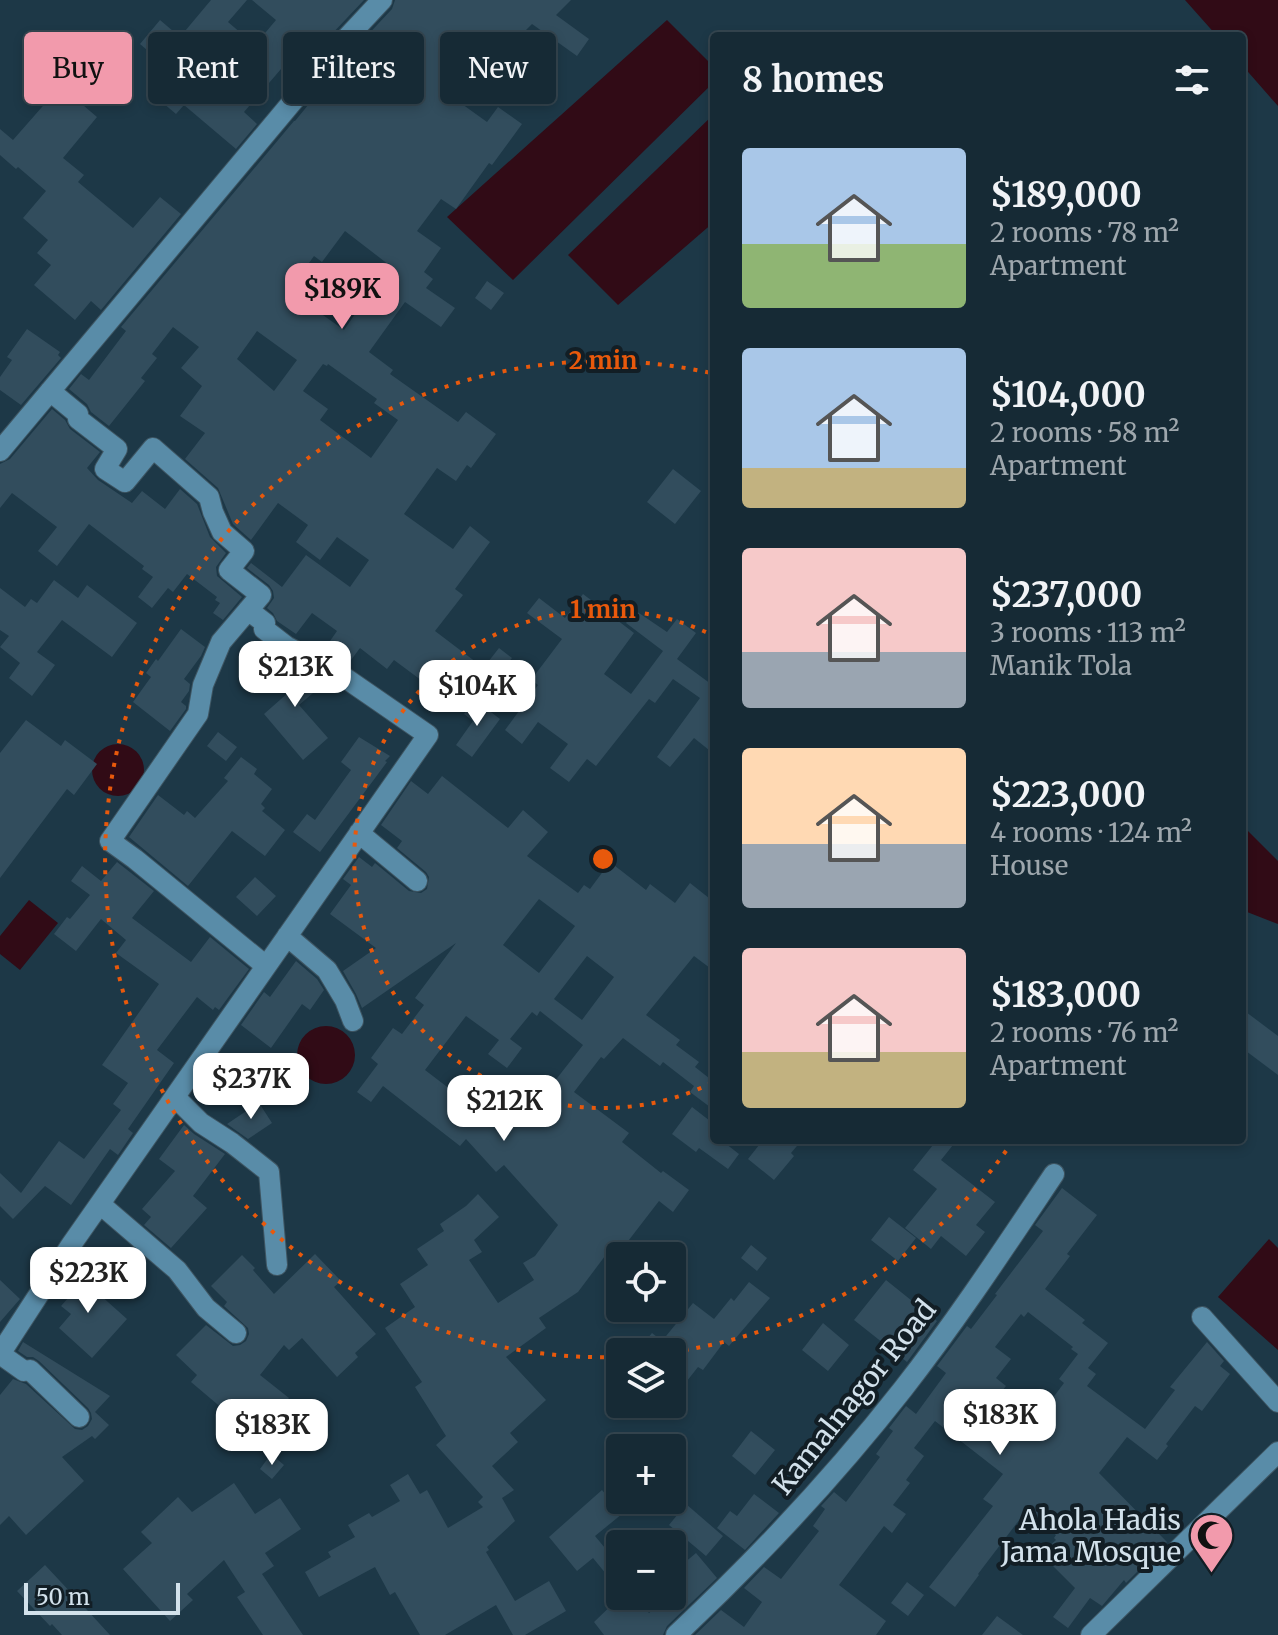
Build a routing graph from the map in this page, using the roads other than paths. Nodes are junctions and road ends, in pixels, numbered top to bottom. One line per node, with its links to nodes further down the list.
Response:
1 (382, 0): 2 (street)
2 (50, 391): 3 (street); 4 (street)
3 (0, 451)
4 (248, 610): 5 (street); 8 (street)
5 (359, 833): 6 (street); 7 (street)
6 (417, 881)
7 (287, 936): 8 (street); 9 (street)
8 (266, 966): 10 (street)
9 (353, 1021)
10 (175, 1097): 12 (street); 13 (street)
11 (1054, 1174): 20 (street, Kamalnagor Road)
12 (100, 1204): 15 (street); 16 (street)
13 (277, 1265)
14 (1202, 1317): 17 (street)
15 (236, 1333)
16 (0, 1354): 18 (street)
17 (1278, 1402)
18 (79, 1417)
19 (1278, 1452): 21 (street)
20 (676, 1635)
21 (1091, 1635)

